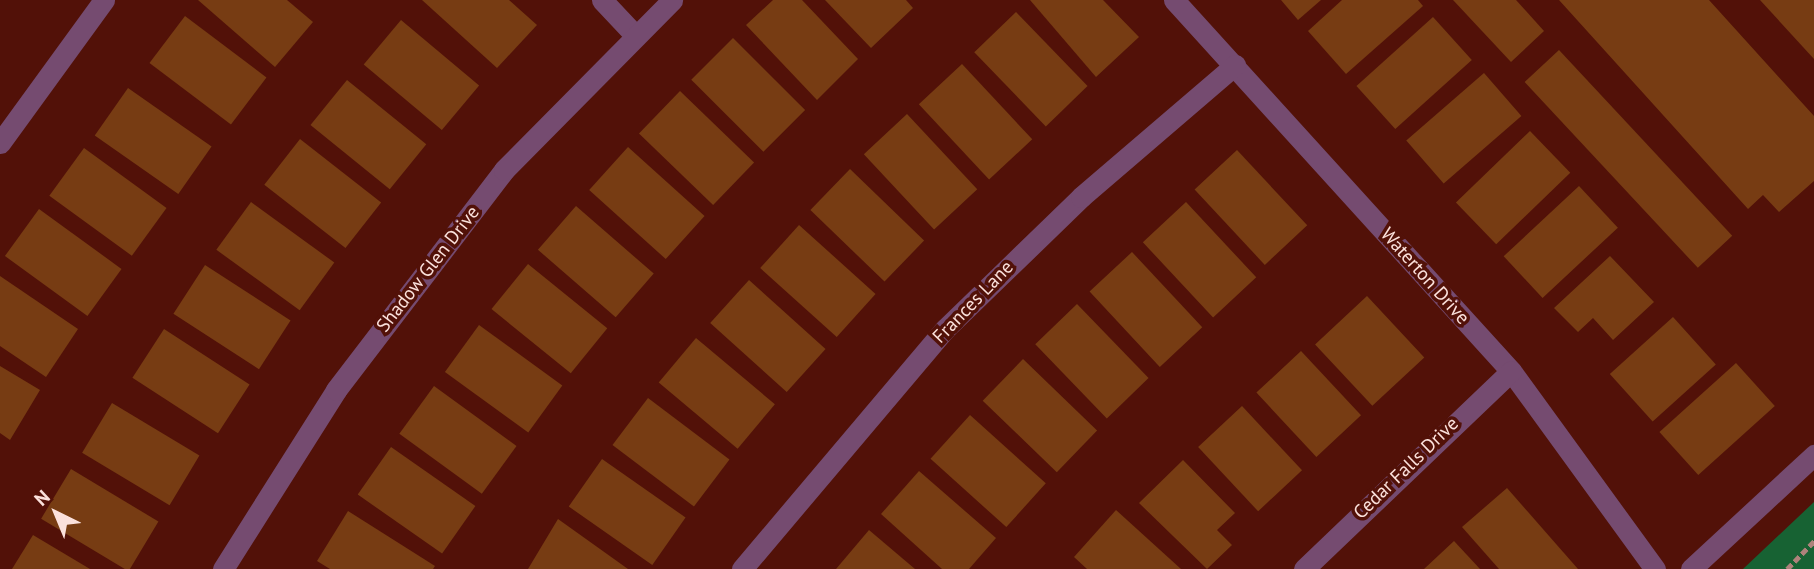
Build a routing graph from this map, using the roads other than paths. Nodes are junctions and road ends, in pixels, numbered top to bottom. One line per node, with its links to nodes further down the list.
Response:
1 (104, 0): 7 (street)
2 (602, 0): 5 (street)
3 (672, 0): 5 (street, Shadow Glen Drive)
4 (1174, 0): 6 (street, Waterton Drive)
5 (635, 36): 10 (street, Shadow Glen Drive)
6 (1235, 65): 8 (street, Waterton Drive); 11 (street, Frances Lane)
7 (0, 143)
8 (1511, 371): 12 (street, Cedar Falls Drive); 13 (street, Waterton Drive)
9 (1814, 455): 14 (street)
10 (223, 569)
11 (742, 569)
12 (1304, 569)
13 (1655, 569)
14 (1691, 569)

